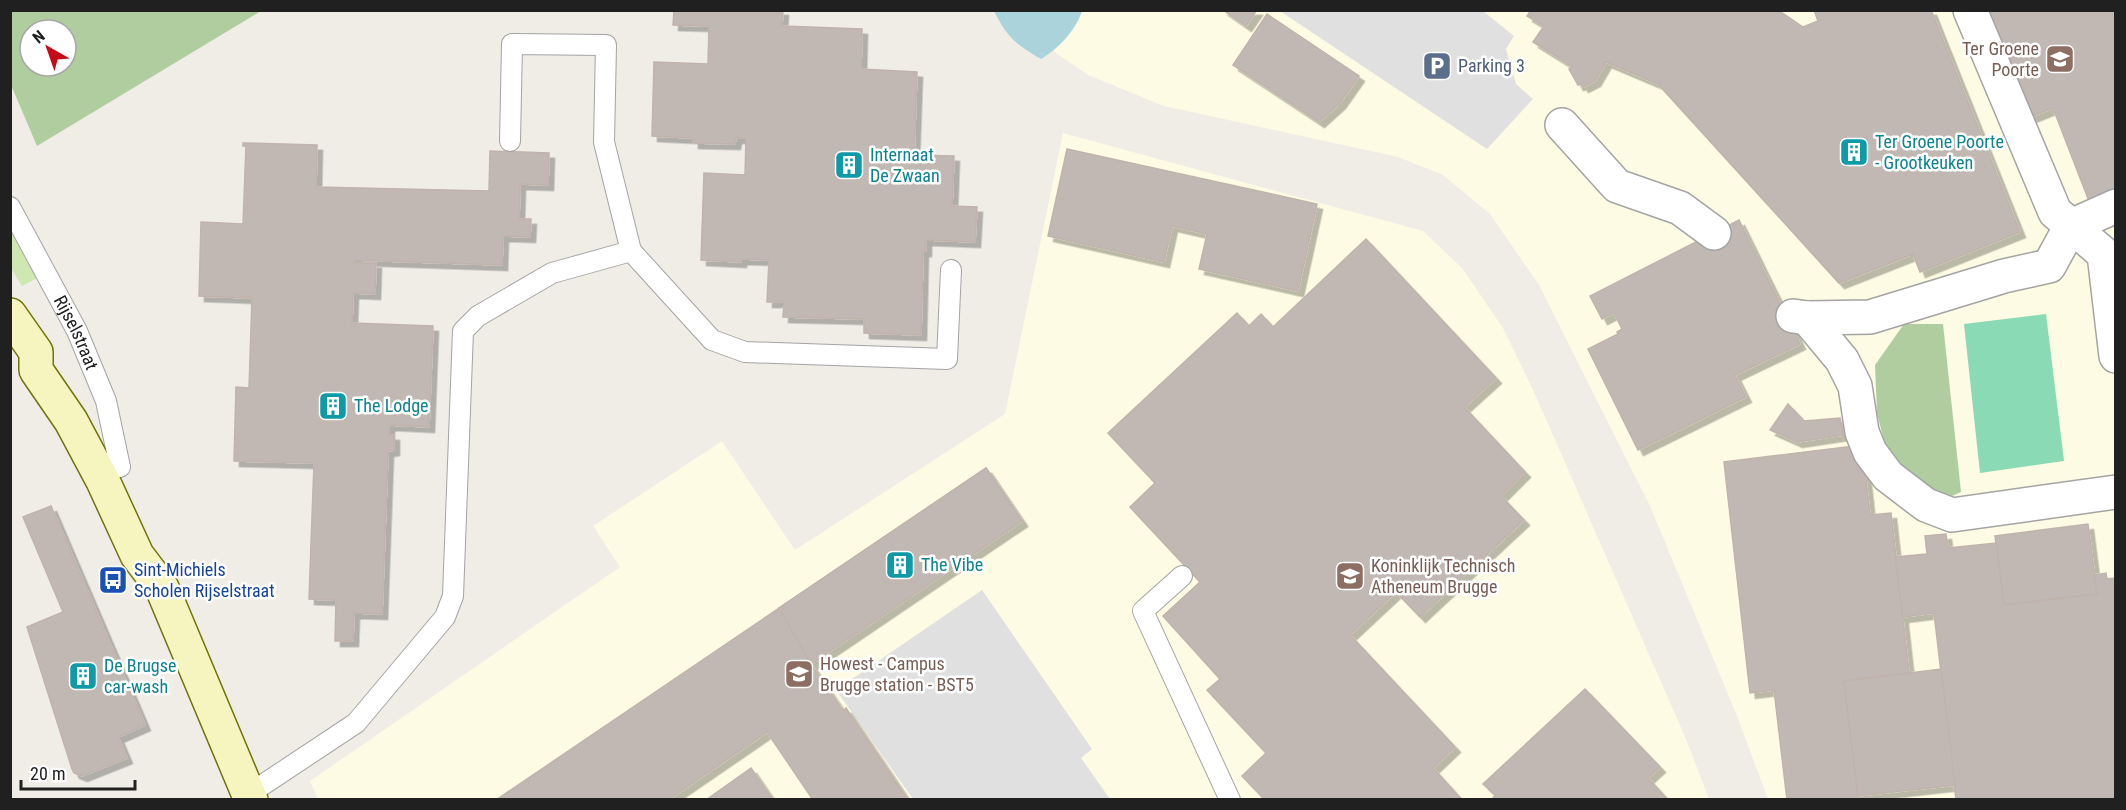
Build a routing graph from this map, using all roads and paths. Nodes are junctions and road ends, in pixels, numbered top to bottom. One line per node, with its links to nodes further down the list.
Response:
1 (1970, 10): 6 (street)
2 (1562, 125): 7 (street)
3 (510, 141): 8 (lane)
4 (2115, 206): 6 (street)
5 (10, 207): 13 (lane, Rijselstraat)
6 (2071, 226): 12 (street); 14 (street)
7 (1714, 233)
8 (631, 251): 9 (lane); 17 (lane)
9 (951, 270)
10 (10, 315): 11 (street, Rijselstraat)
11 (36, 352): 13 (street, Rijselstraat); 16 (street, Rijselstraat)
12 (2115, 356)
13 (120, 467): 16 (street, Rijselstraat)
14 (2115, 492)
15 (1182, 576): 18 (lane)
16 (162, 588): 17 (street, Rijselstraat)
17 (250, 797)
18 (1230, 800)

